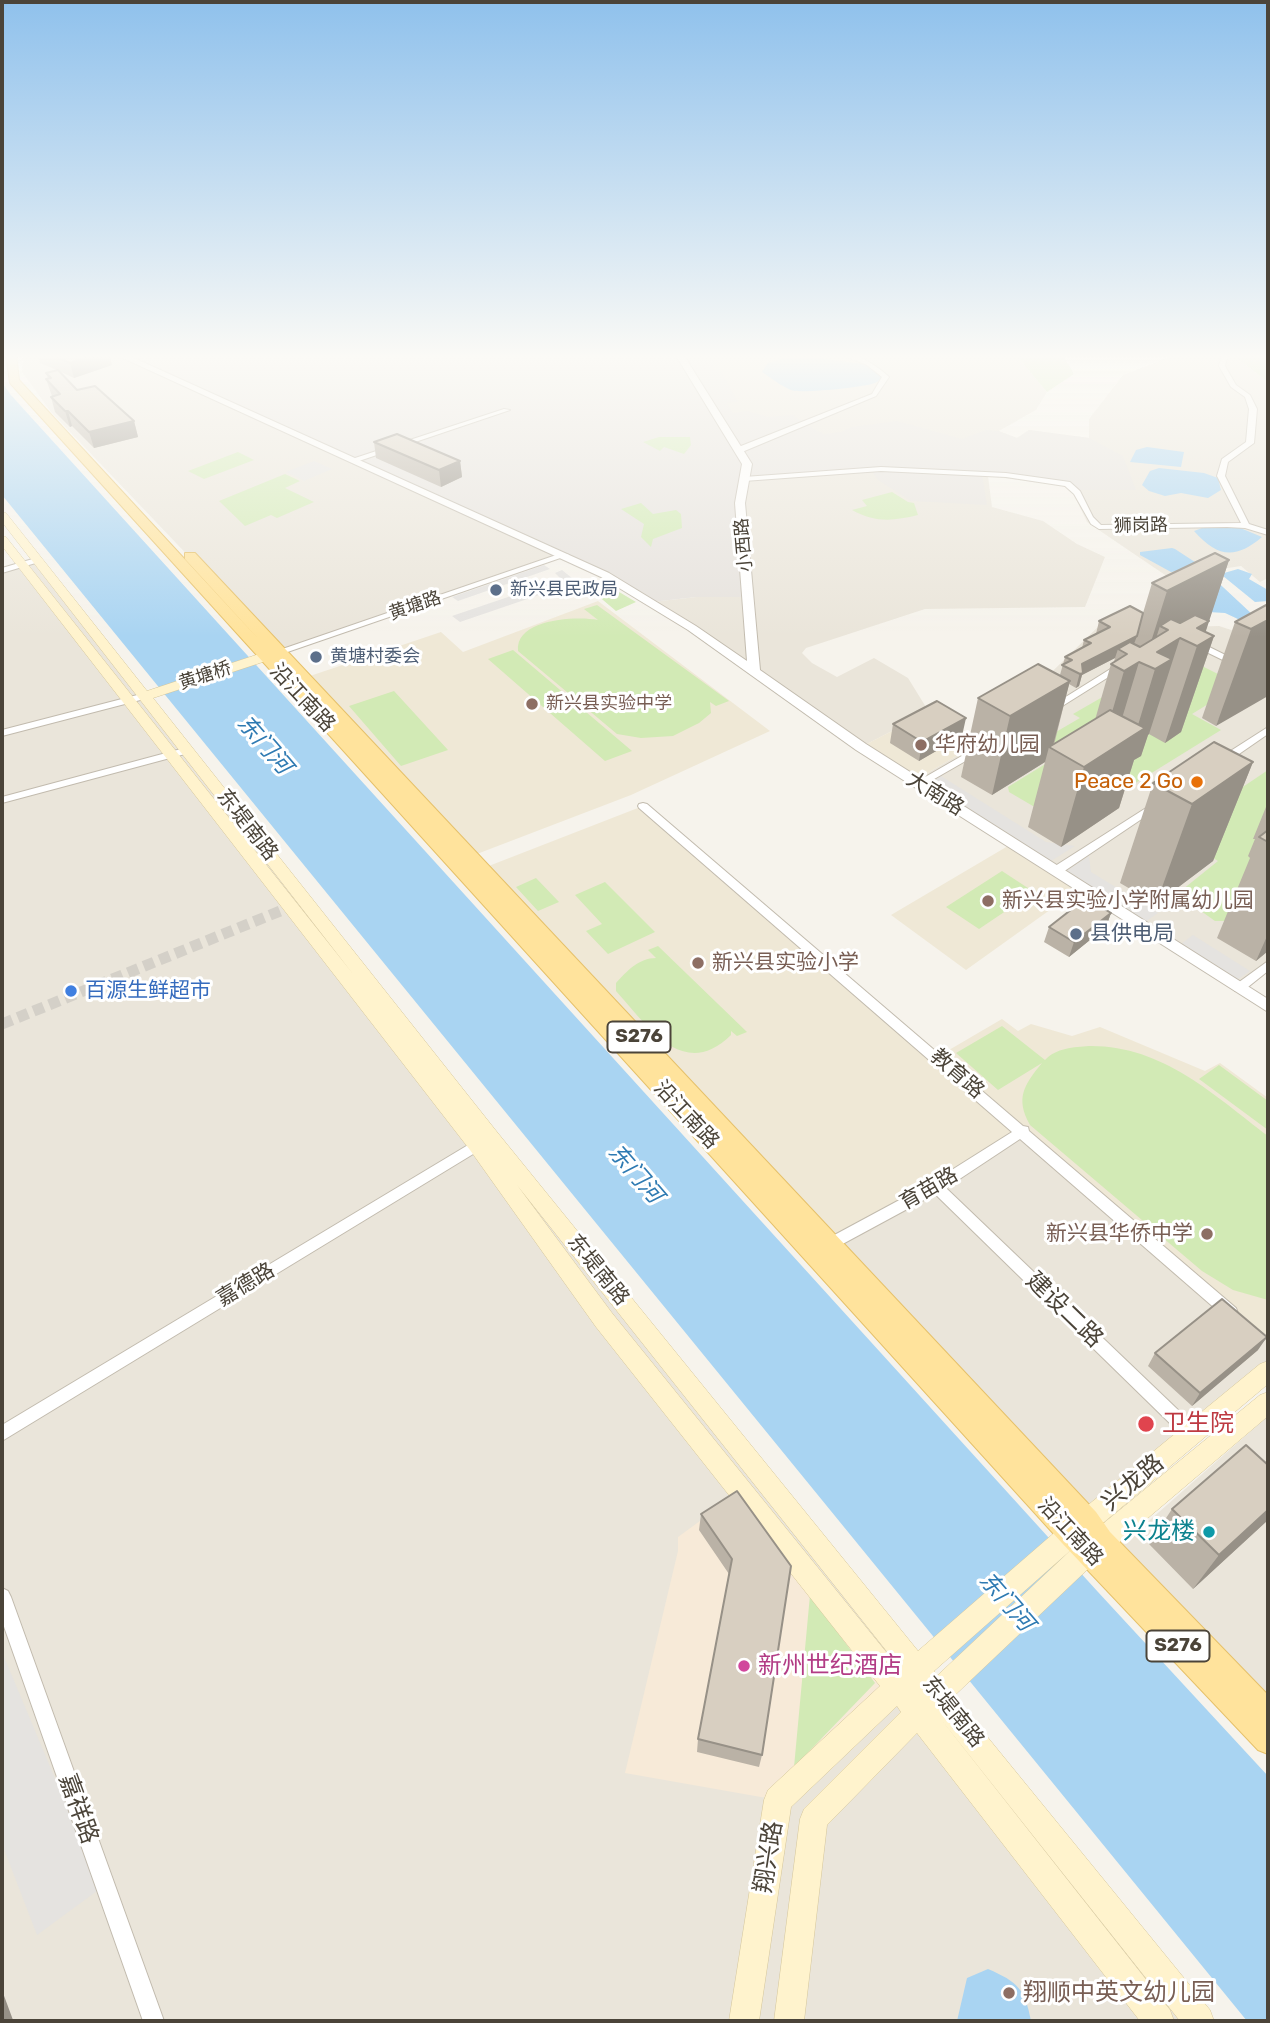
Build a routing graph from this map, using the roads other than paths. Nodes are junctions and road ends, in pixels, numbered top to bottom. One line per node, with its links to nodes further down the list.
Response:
1 (77, 448): 20 (main road, 沿江南路 / S276)
2 (84, 448): 20 (main road, 沿江南路 / S276)
3 (310, 448): 16 (street, 大南路)
4 (327, 448): 9 (street, 大南路)
5 (388, 448): 9 (street)
6 (743, 448): 8 (street)
7 (1242, 448): 12 (street)
8 (739, 450): 10 (street, 小西路)
9 (353, 460): 15 (street, 大南路)
10 (744, 479): 12 (street, 狮岗路); 22 (street, 小西路)
11 (2, 515): 17 (main road, 东堤南路)
12 (1246, 526): 13 (street, 狮岗路)
13 (1268, 533)
14 (2, 539): 17 (main road, 东堤南路)
15 (565, 555): 16 (street, 黄塘路); 18 (street, 大南路)
16 (553, 559): 18 (street, 大南路); 20 (street, 黄塘路)
17 (19, 565): 24 (main road, 东堤南路)
18 (605, 575): 22 (street, 大南路)
19 (1182, 636): 23 (street)
20 (272, 654): 24 (main road, 黄塘桥); 42 (main road, 沿江南路 / S276); 48 (main road, 沿江南路 / S276)
21 (1131, 660): 25 (street)
22 (754, 672): 31 (street, 大南路)
23 (1268, 679)
24 (137, 698): 27 (street); 29 (main road, 东堤南路)
25 (1038, 716)
26 (1268, 730): 30 (street)
27 (2, 733)
28 (991, 743): 31 (street)
29 (180, 753): 33 (street); 40 (main road, 东堤南路)
30 (1213, 766)
31 (918, 783): 35 (street, 大南路)
32 (1169, 796): 35 (street)
33 (2, 800)
34 (643, 806): 39 (street, 教育路)
35 (1056, 871): 37 (street, 大南路)
36 (1268, 965): 37 (street)
37 (1239, 988): 38 (street, 大南路)
38 (1268, 1006)
39 (1023, 1131): 41 (street, 育苗路); 43 (street, 教育路)
40 (484, 1141): 46 (street, 嘉德路); 50 (main road, 东堤南路); 51 (main road, 东堤南路)
41 (936, 1187): 42 (street, 育苗路); 47 (street, 建设二路)
42 (832, 1243): 48 (main road, 沿江南路 / S276)
43 (1238, 1319)
44 (1268, 1371): 47 (main road, 兴龙路)
45 (1268, 1402): 48 (main road, 兴龙路)
46 (2, 1434)
47 (1192, 1434): 48 (main road, 兴龙路)
48 (1082, 1541): 50 (main road, 翔兴路); 52 (main road, 翔兴路); 53 (main road, 沿江南路 / S276); 54 (main road, 沿江南路 / S276)
49 (2, 1597): 55 (street, 嘉祥路)
50 (918, 1668): 51 (main road, 翔兴路); 52 (main road, 东堤南路)
51 (897, 1687): 52 (main road, 东堤南路); 56 (main road, 翔兴路)
52 (928, 1702): 57 (main road, 翔兴路); 58 (main road, 东堤南路); 59 (main road, 东堤南路)
53 (1268, 1716)
54 (1268, 1740)
55 (154, 2021)
56 (744, 2021)
57 (789, 2021)
58 (1159, 2021)
59 (1199, 2021)

